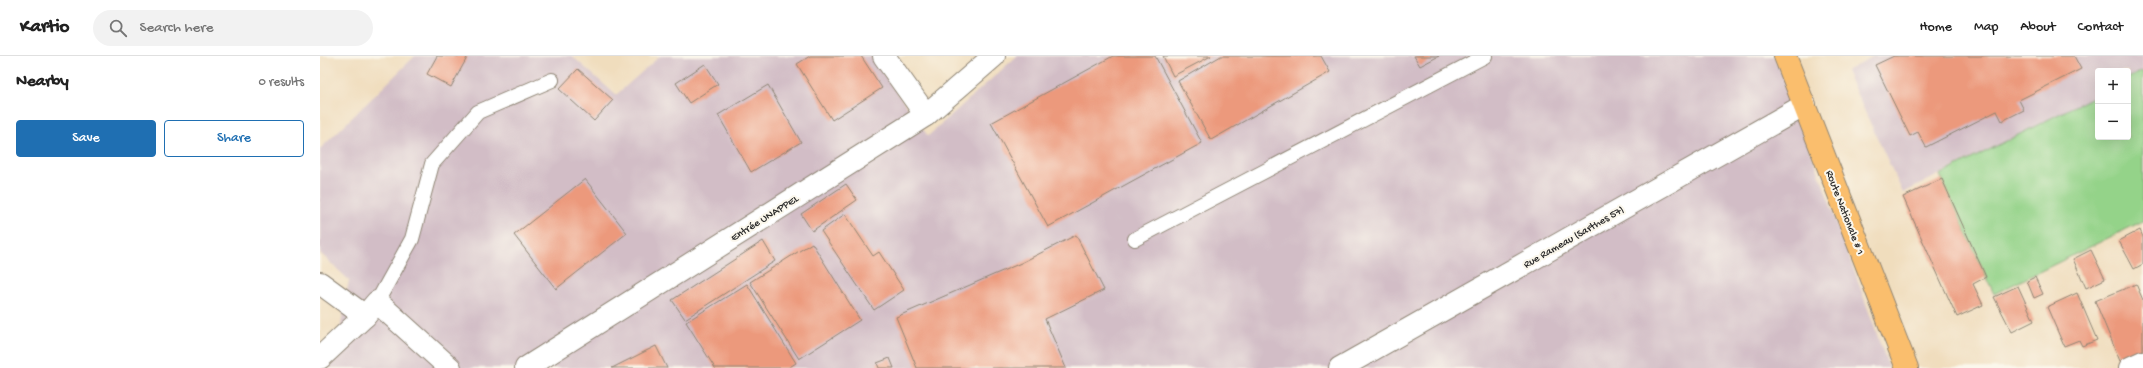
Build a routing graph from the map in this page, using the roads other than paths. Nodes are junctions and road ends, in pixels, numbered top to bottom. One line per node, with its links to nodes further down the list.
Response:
1 (884, 56): 7 (street)
2 (994, 56): 7 (street, Entrée UNAPPEL)
3 (1485, 56): 8 (lane)
4 (1785, 56): 6 (main road, Route Nationale # 1)
5 (552, 80): 10 (lane)
6 (1805, 105): 15 (street, Rue Rameau (Sarthes 57)); 16 (main road, Route Nationale # 1)
7 (926, 115): 14 (street, Entrée UNAPPEL)
8 (1135, 239)
9 (320, 283): 10 (street)
10 (371, 309): 11 (street); 13 (street)
11 (320, 358)
12 (2143, 362): 17 (street)
13 (450, 368)
14 (526, 368)
15 (1340, 368)
16 (1907, 368)
17 (2130, 368)

